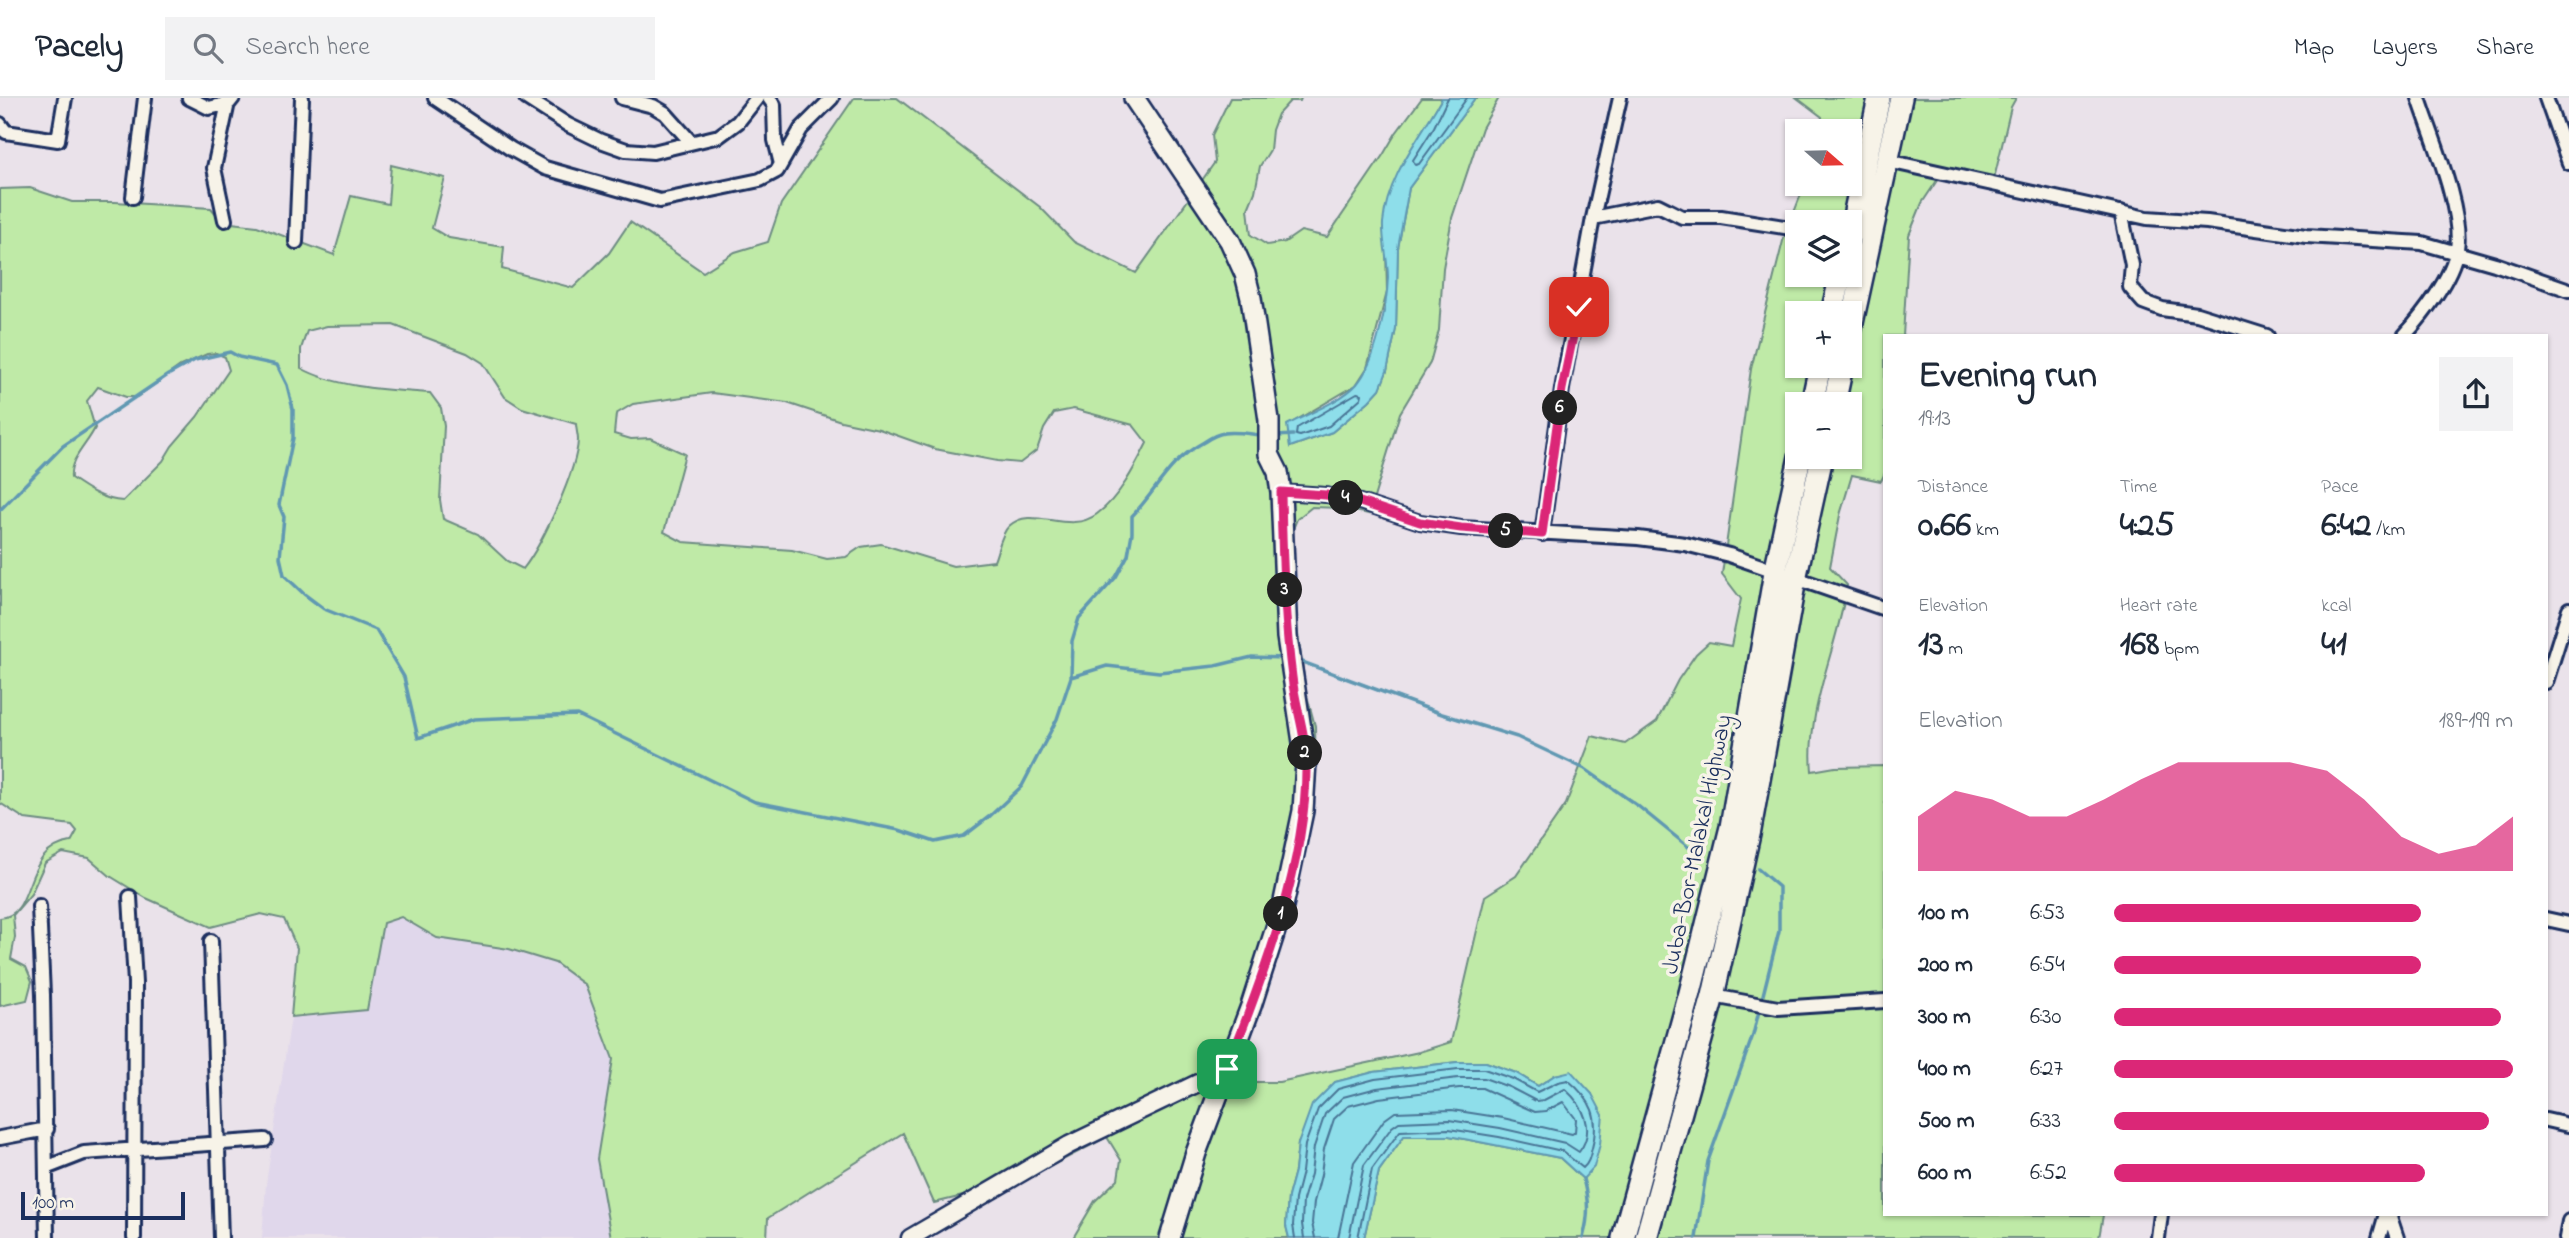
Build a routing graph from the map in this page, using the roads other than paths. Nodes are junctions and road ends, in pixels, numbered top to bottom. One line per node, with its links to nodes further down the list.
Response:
1 (65, 98): 18 (street)
2 (145, 98): 23 (street)
3 (189, 98): 17 (street)
4 (302, 98): 29 (street)
5 (435, 98): 22 (street)
6 (526, 98): 19 (street)
7 (622, 98): 19 (street)
8 (757, 98): 19 (street)
9 (769, 98): 22 (street)
10 (832, 98): 22 (street)
11 (1134, 98): 37 (main road)
12 (1620, 98): 26 (street)
13 (1879, 98): 24 (highway)
14 (1901, 98): 20 (highway)
15 (2419, 98): 30 (street)
16 (2546, 98): 21 (street)
17 (230, 100): 27 (street)
18 (0, 124)
19 (690, 141)
20 (1888, 161): 25 (street); 32 (highway)
21 (2569, 163)
22 (781, 164)
23 (133, 197)
24 (1855, 210)
25 (2121, 212): 30 (street); 33 (street)
26 (1593, 218): 28 (street); 38 (street)
27 (225, 220)
28 (1785, 227)
29 (296, 242)
30 (2457, 252): 31 (street); 34 (street)
31 (2569, 290)
32 (1857, 301)
33 (2261, 334)
34 (2406, 334)
35 (1798, 469): 39 (highway, Juba-Bor-Malakal Highway)
36 (1818, 469): 39 (highway, Juba-Bor-Malakal Highway)
37 (1281, 492): 38 (street); 50 (main road)
38 (1542, 534): 39 (street)
39 (1785, 575): 41 (street); 48 (highway, Juba-Bor-Malakal Highway); 68 (highway, Juba-Bor-Malakal Highway)
40 (2569, 608): 42 (street)
41 (1883, 609)
42 (2548, 676)
43 (130, 897): 57 (street)
44 (38, 906): 53 (street)
45 (2548, 919): 46 (street)
46 (2569, 923)
47 (211, 941): 56 (street)
48 (1713, 996): 49 (street); 69 (highway, Juba-Bor-Malakal Highway)
49 (1883, 1001)
50 (1227, 1069): 66 (street); 67 (main road)
51 (2548, 1120): 52 (street)
52 (2568, 1125)
53 (47, 1129): 54 (street); 58 (street)
54 (0, 1138)
55 (265, 1140): 56 (street)
56 (217, 1143): 57 (street); 65 (street)
57 (134, 1148): 58 (street); 64 (street)
58 (48, 1167): 63 (street)
59 (2161, 1216): 70 (street)
60 (2386, 1216): 71 (street)
61 (2388, 1216): 72 (street)
62 (2569, 1220): 73 (street)
63 (47, 1238)
64 (134, 1238)
65 (221, 1238)
66 (910, 1238)
67 (1170, 1238)
68 (1623, 1238)
69 (1646, 1238)
70 (2158, 1238)
71 (2379, 1238)
72 (2397, 1238)
73 (2566, 1238)

